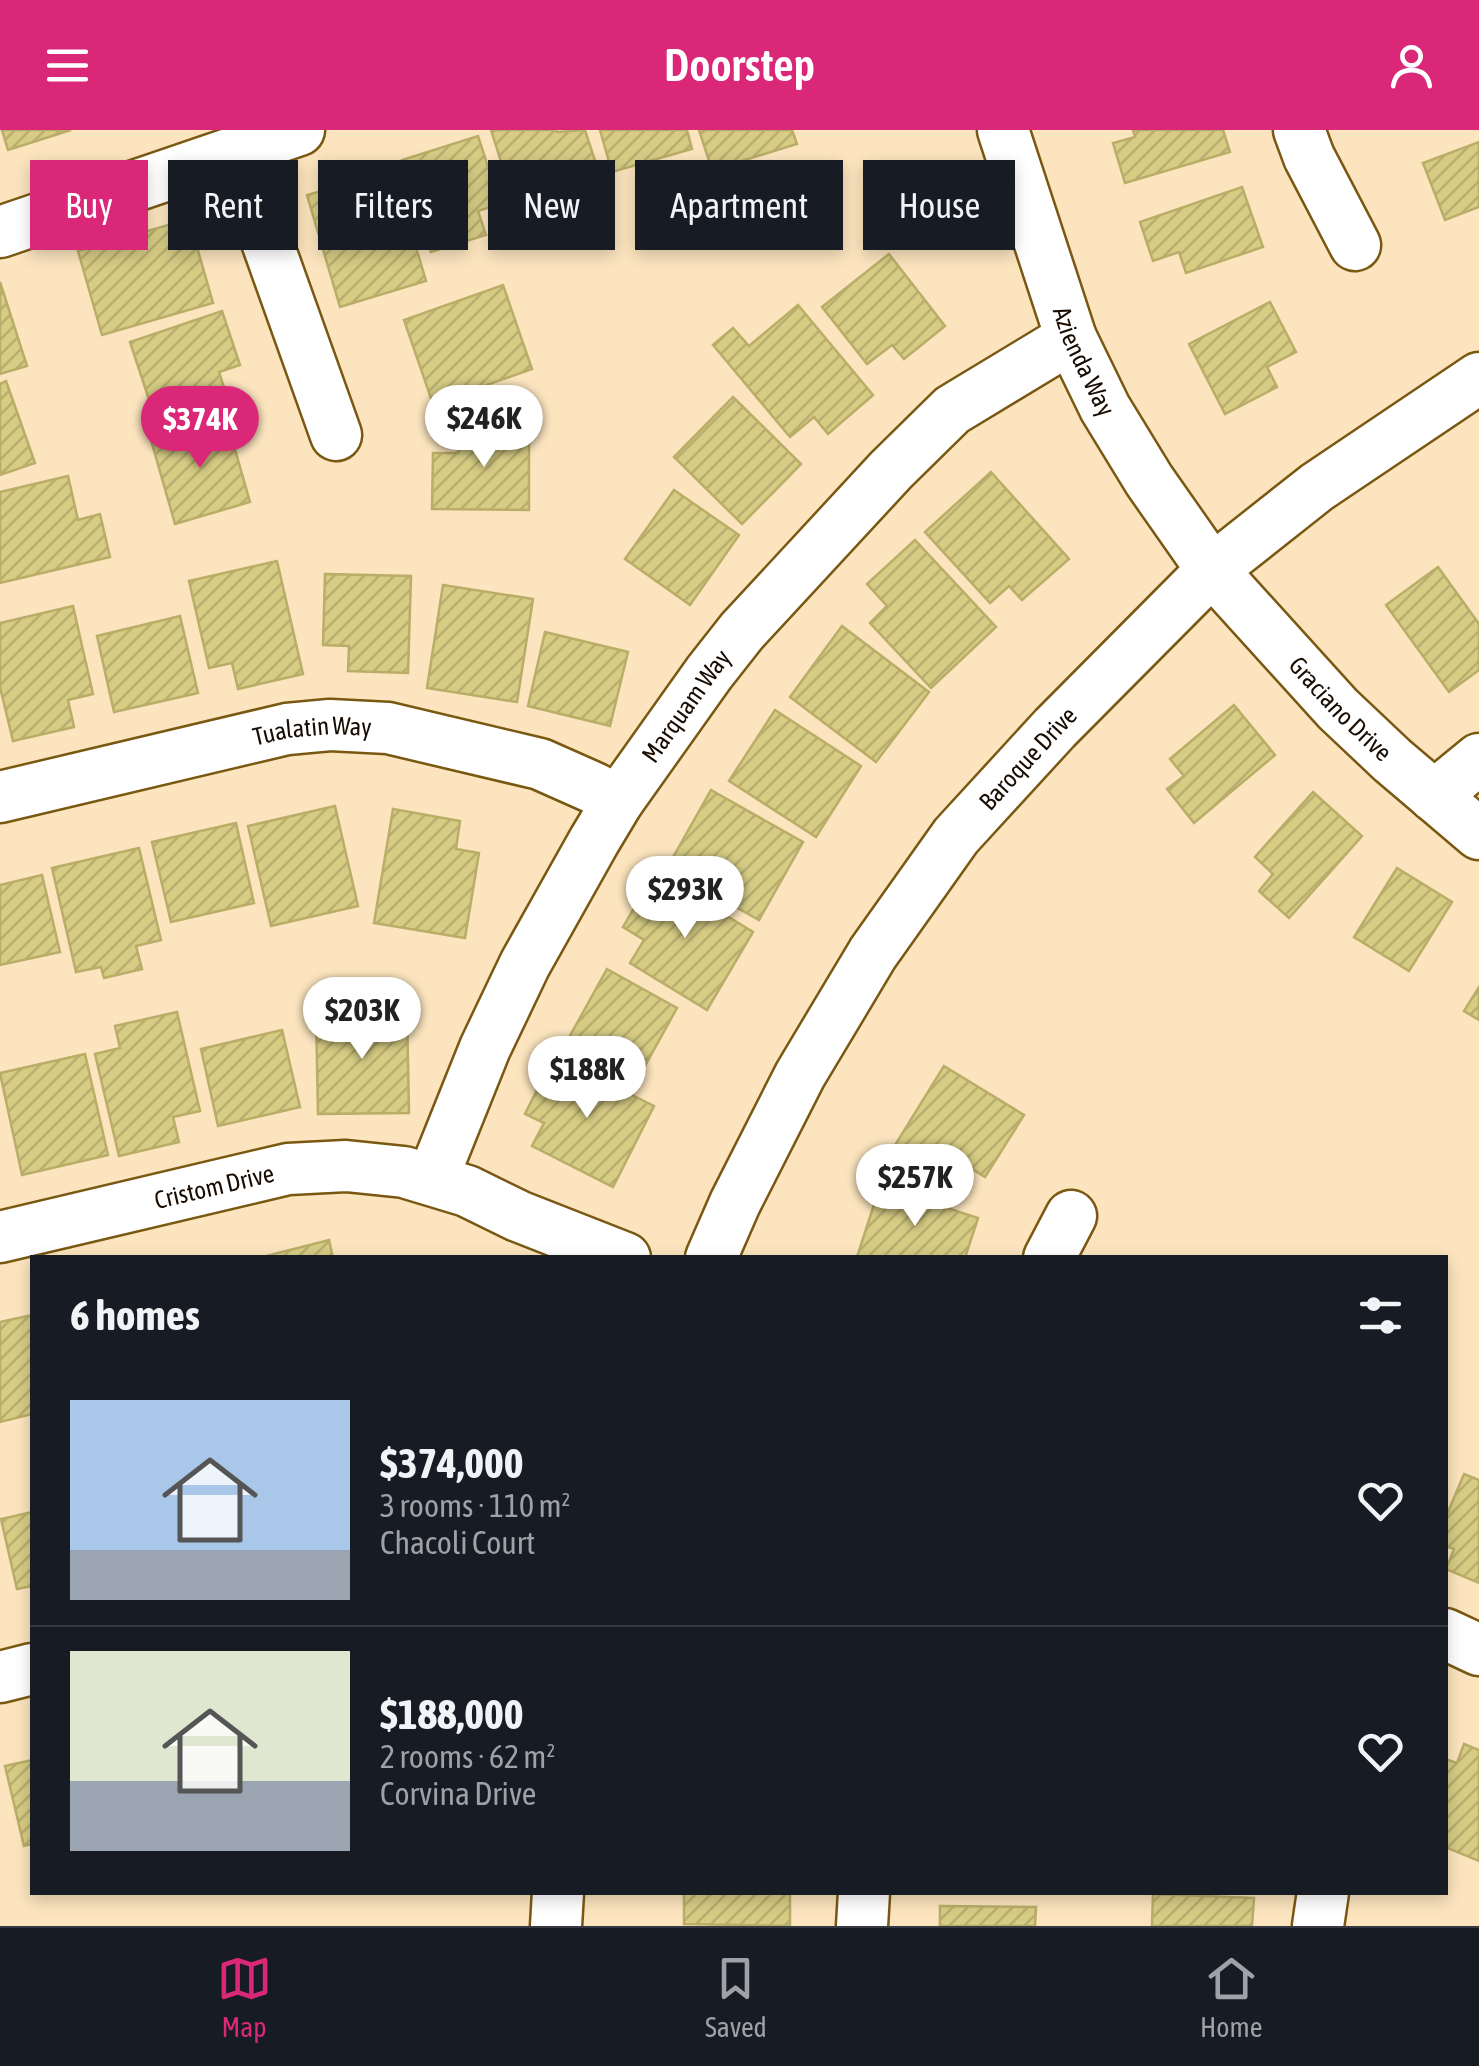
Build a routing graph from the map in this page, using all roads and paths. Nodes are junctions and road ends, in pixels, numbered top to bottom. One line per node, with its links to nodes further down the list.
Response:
1 (299, 130): 4 (street)
2 (1003, 130): 7 (street, Azienda Way)
3 (1299, 130): 6 (street)
4 (235, 152): 5 (street); 9 (street)
5 (0, 232)
6 (1355, 245)
7 (1071, 338): 10 (street, Azienda Way); 14 (street, Marquam Way)
8 (1479, 378): 10 (street, Baroque Drive)
9 (336, 435)
10 (1212, 570): 12 (street, Graciano Drive); 19 (street, Baroque Drive)
11 (1479, 758): 12 (street)
12 (1434, 796): 15 (street, Graciano Drive)
13 (0, 797): 14 (street, Tualatin Way)
14 (618, 801): 16 (street, Marquam Way)
15 (1479, 834)
16 (432, 1180): 17 (street, Cristom Drive); 18 (street, Cristom Drive)
17 (0, 1238)
18 (617, 1255)
19 (712, 1255)
20 (1448, 1635): 21 (street)
21 (1479, 1650)
22 (30, 1670): 23 (street)
23 (0, 1677)
24 (558, 1895): 27 (street)
25 (864, 1895): 28 (street)
26 (1322, 1895): 29 (street)
27 (556, 1926)
28 (862, 1926)
29 (1318, 1926)

